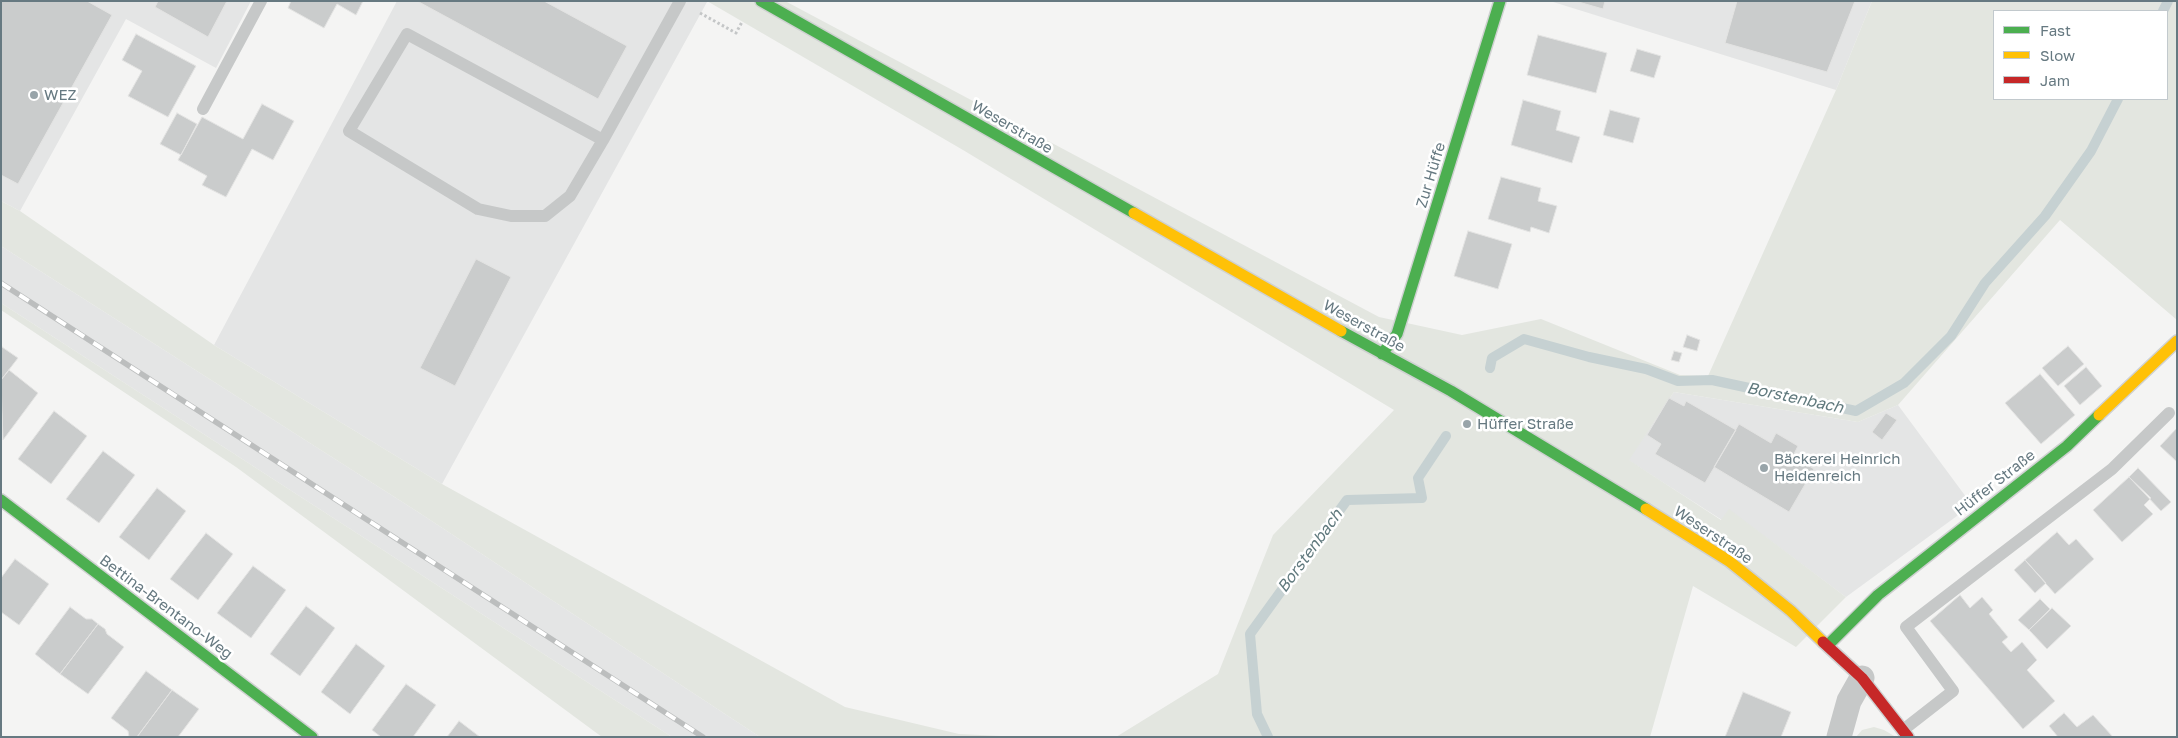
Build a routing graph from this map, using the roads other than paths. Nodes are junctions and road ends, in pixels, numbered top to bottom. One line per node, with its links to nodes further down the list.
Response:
1 (261, 1): 5 (lane)
2 (680, 1): 6 (lane)
3 (761, 1): 8 (street, Weserstraße)
4 (1500, 1): 8 (street, Zur Hüffe)
5 (203, 109)
6 (603, 140): 6 (lane)
7 (2177, 341): 11 (street, Hüffer Straße)
8 (1382, 354): 11 (street, Weserstraße)
9 (2169, 413): 13 (lane)
10 (1, 500): 14 (street, Bettina-Brentano-Weg)
11 (1828, 645): 12 (street, Weserstraße)
12 (1862, 678): 13 (street, Weserstraße); 15 (street)
13 (1905, 733)
14 (312, 737)
15 (1839, 737)

